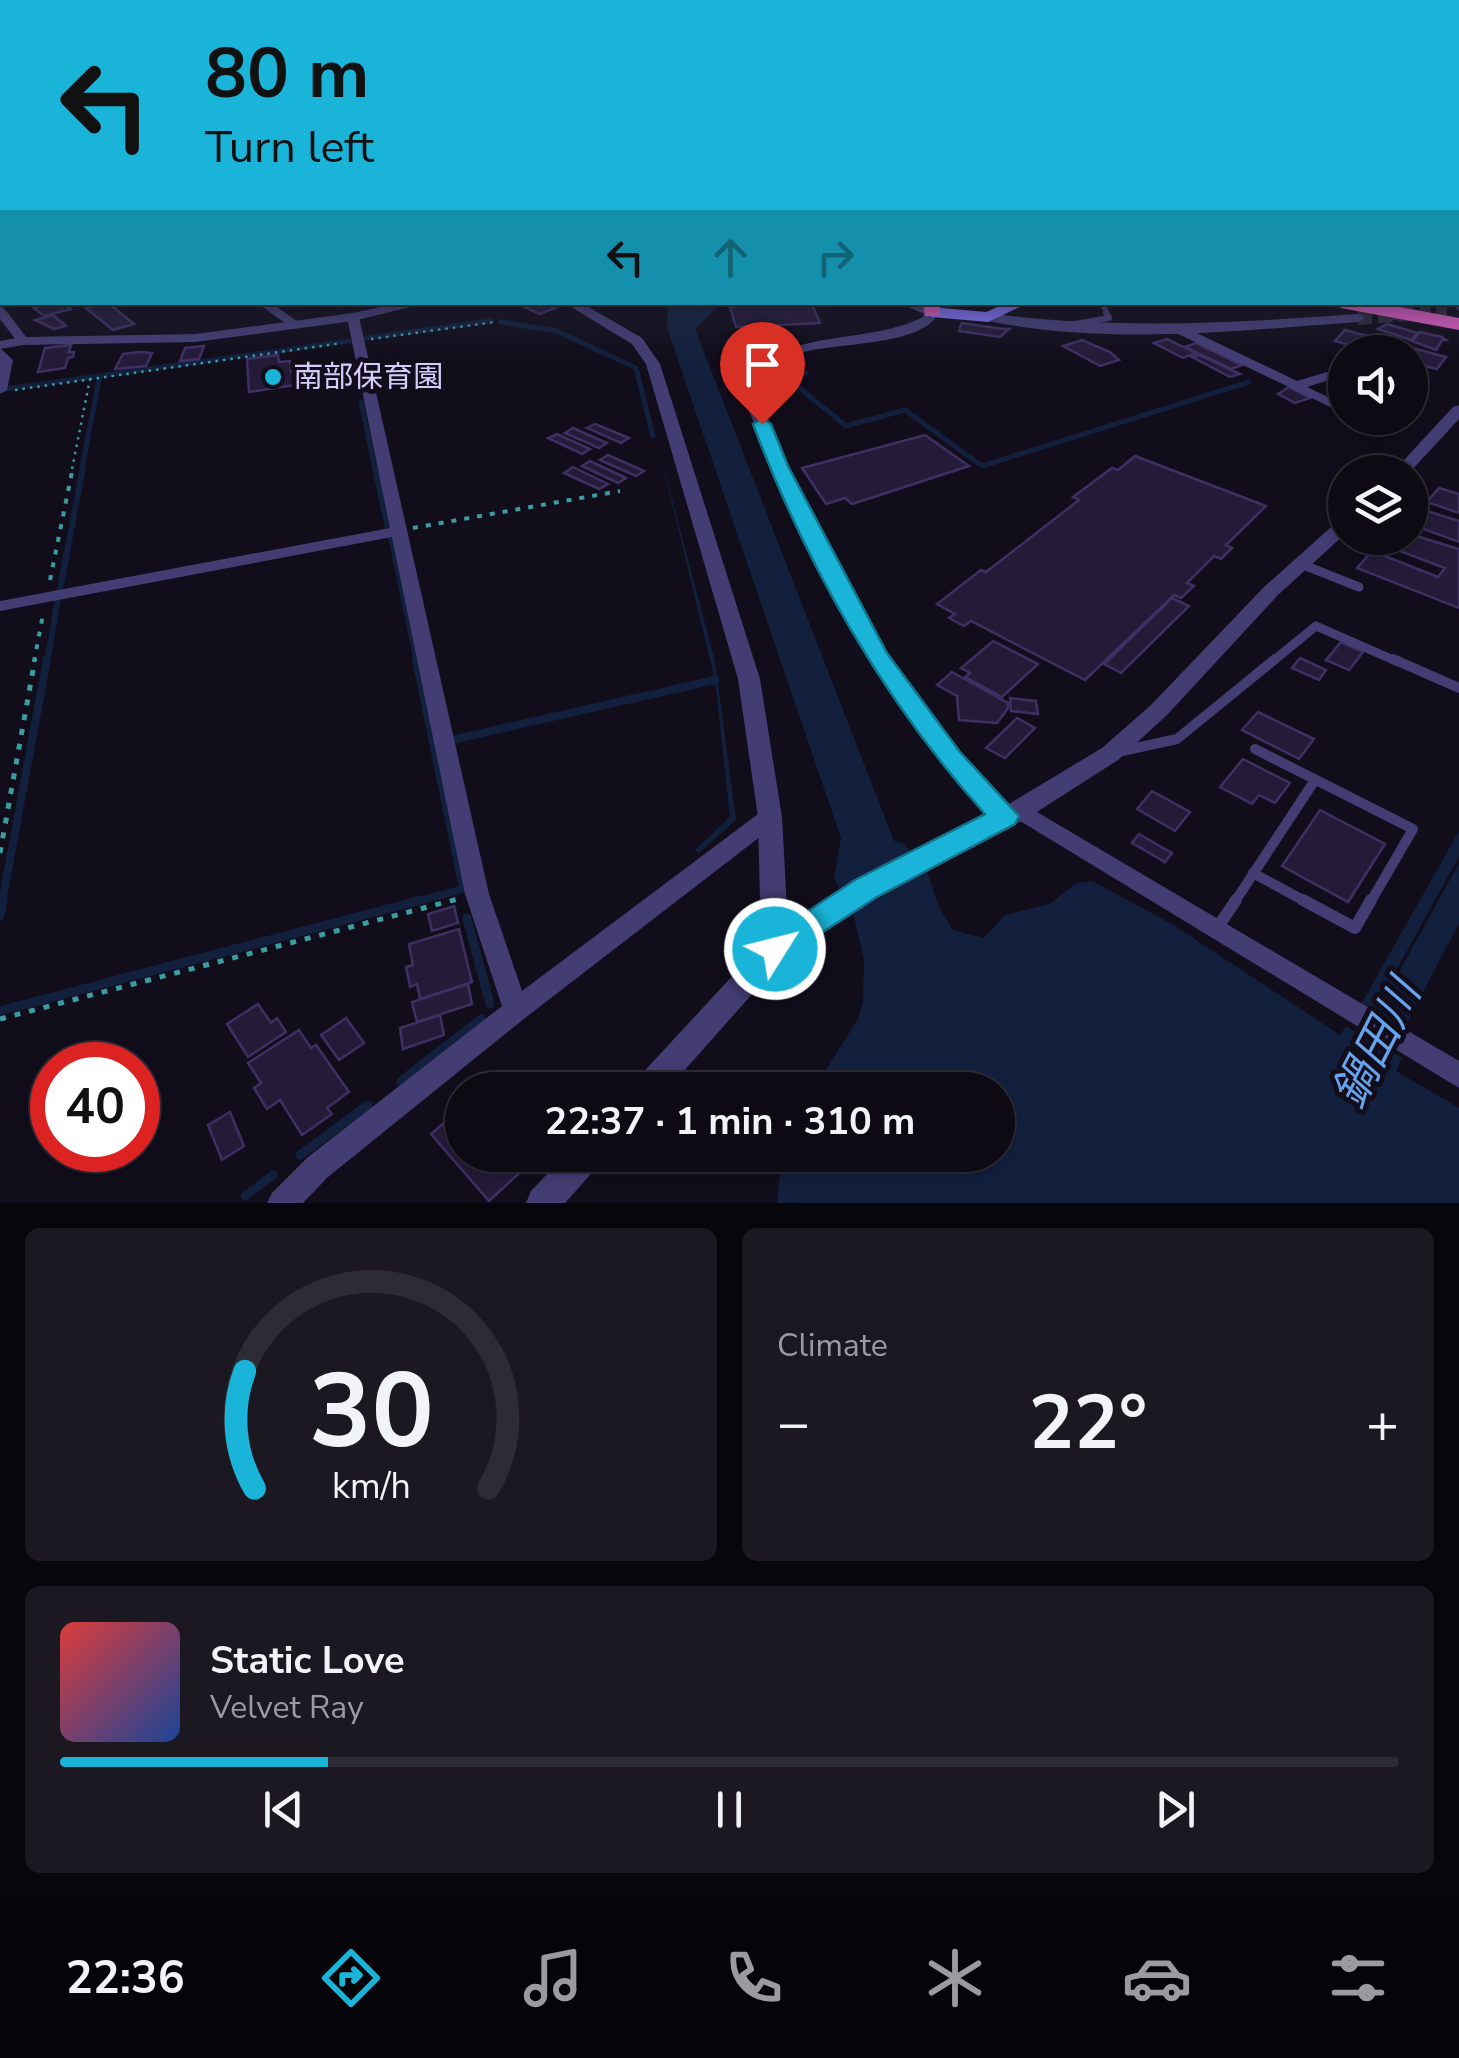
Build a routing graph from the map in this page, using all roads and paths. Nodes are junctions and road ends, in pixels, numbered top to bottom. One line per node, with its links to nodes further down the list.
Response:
1 (264, 305): 16 (street)
2 (411, 305): 12 (street)
3 (574, 305): 41 (street)
4 (1017, 305): 13 (main road)
5 (1102, 305): 11 (lane)
6 (1375, 305): 10 (highway)
7 (1398, 305): 10 (highway)
8 (932, 307): 13 (main road); 40 (street)
9 (0, 311): 19 (street)
10 (1457, 312)
11 (1108, 316): 17 (lane)
12 (353, 317): 16 (street); 20 (street)
13 (988, 317): 17 (street)
14 (1358, 318): 18 (street)
15 (495, 322): 20 (path)
16 (296, 324): 19 (street)
17 (1055, 327): 18 (street)
18 (1176, 328): 24 (street)
19 (23, 341): 21 (street)
20 (358, 341): 23 (path); 30 (street)
21 (0, 349): 25 (street)
22 (1328, 377): 24 (street)
23 (90, 379): 25 (path); 34 (path)
24 (1296, 386): 26 (street)
25 (0, 391)
26 (1328, 402)
27 (1457, 417): 28 (street)
28 (1418, 455)
29 (620, 491): 30 (path)
30 (398, 531): 34 (street); 44 (street)
31 (1328, 539): 32 (street)
32 (1301, 564): 33 (lane); 38 (street)
33 (1360, 587)
34 (46, 597): 35 (street); 42 (path)
35 (0, 606)
36 (1459, 688): 38 (lane)
37 (1255, 750): 39 (lane)
38 (1110, 754): 40 (street)
39 (1316, 780): 43 (lane); 43 (lane)
40 (1013, 813): 45 (street); 46 (street)
41 (770, 817): 46 (street); 47 (street)
42 (0, 852)
43 (1253, 873): 45 (lane)
44 (477, 894): 47 (street); 48 (path)
45 (1216, 929): 50 (street)
46 (775, 949): 49 (street)
47 (516, 1010): 52 (street)
48 (0, 1019)
49 (663, 1072)
50 (1459, 1076)
51 (572, 1172): 53 (street)
52 (282, 1203)
53 (543, 1203)

